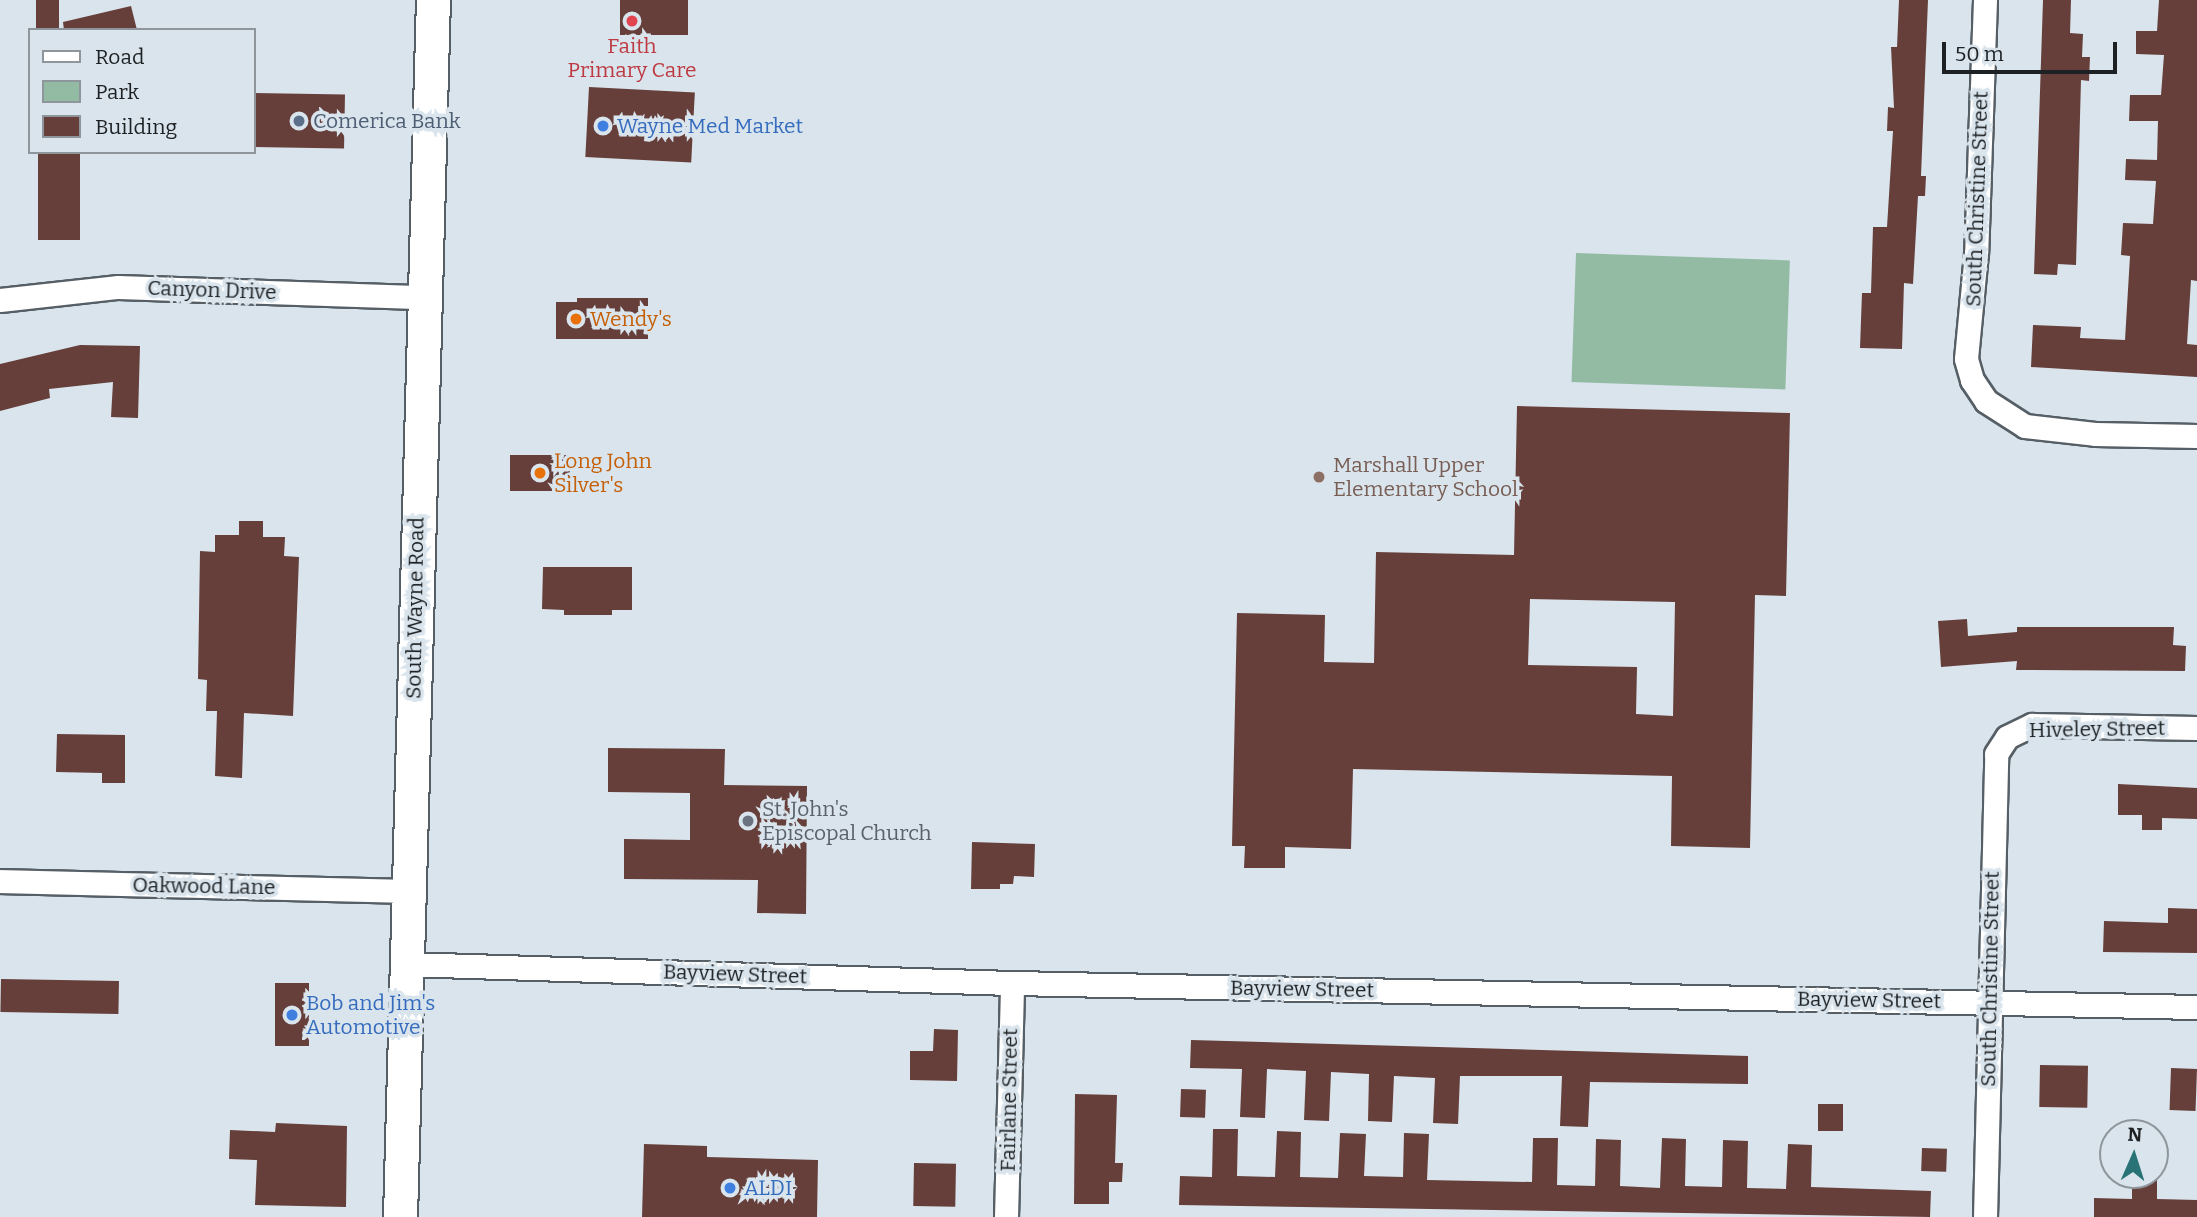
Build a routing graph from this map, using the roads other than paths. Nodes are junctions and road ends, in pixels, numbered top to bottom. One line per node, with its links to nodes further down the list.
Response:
1 (433, 0): 3 (main road, South Wayne Road)
2 (1985, 0): 5 (street, South Christine Street)
3 (424, 297): 4 (street, Canyon Drive); 9 (main road, South Wayne Road)
4 (0, 300)
5 (2197, 436)
6 (2197, 728): 7 (street, Hiveley Street)
7 (2002, 743): 12 (street, South Christine Street)
8 (0, 881): 9 (street, Oakwood Lane)
9 (408, 891): 10 (main road, South Wayne Road)
10 (407, 964): 11 (street, Bayview Street); 14 (main road, South Wayne Road)
11 (1012, 983): 12 (street, Bayview Street); 15 (street, Fairlane Street)
12 (1990, 1002): 13 (street, Bayview Street); 16 (street, South Christine Street)
13 (2197, 1007)
14 (400, 1217)
15 (1006, 1217)
16 (1984, 1217)

